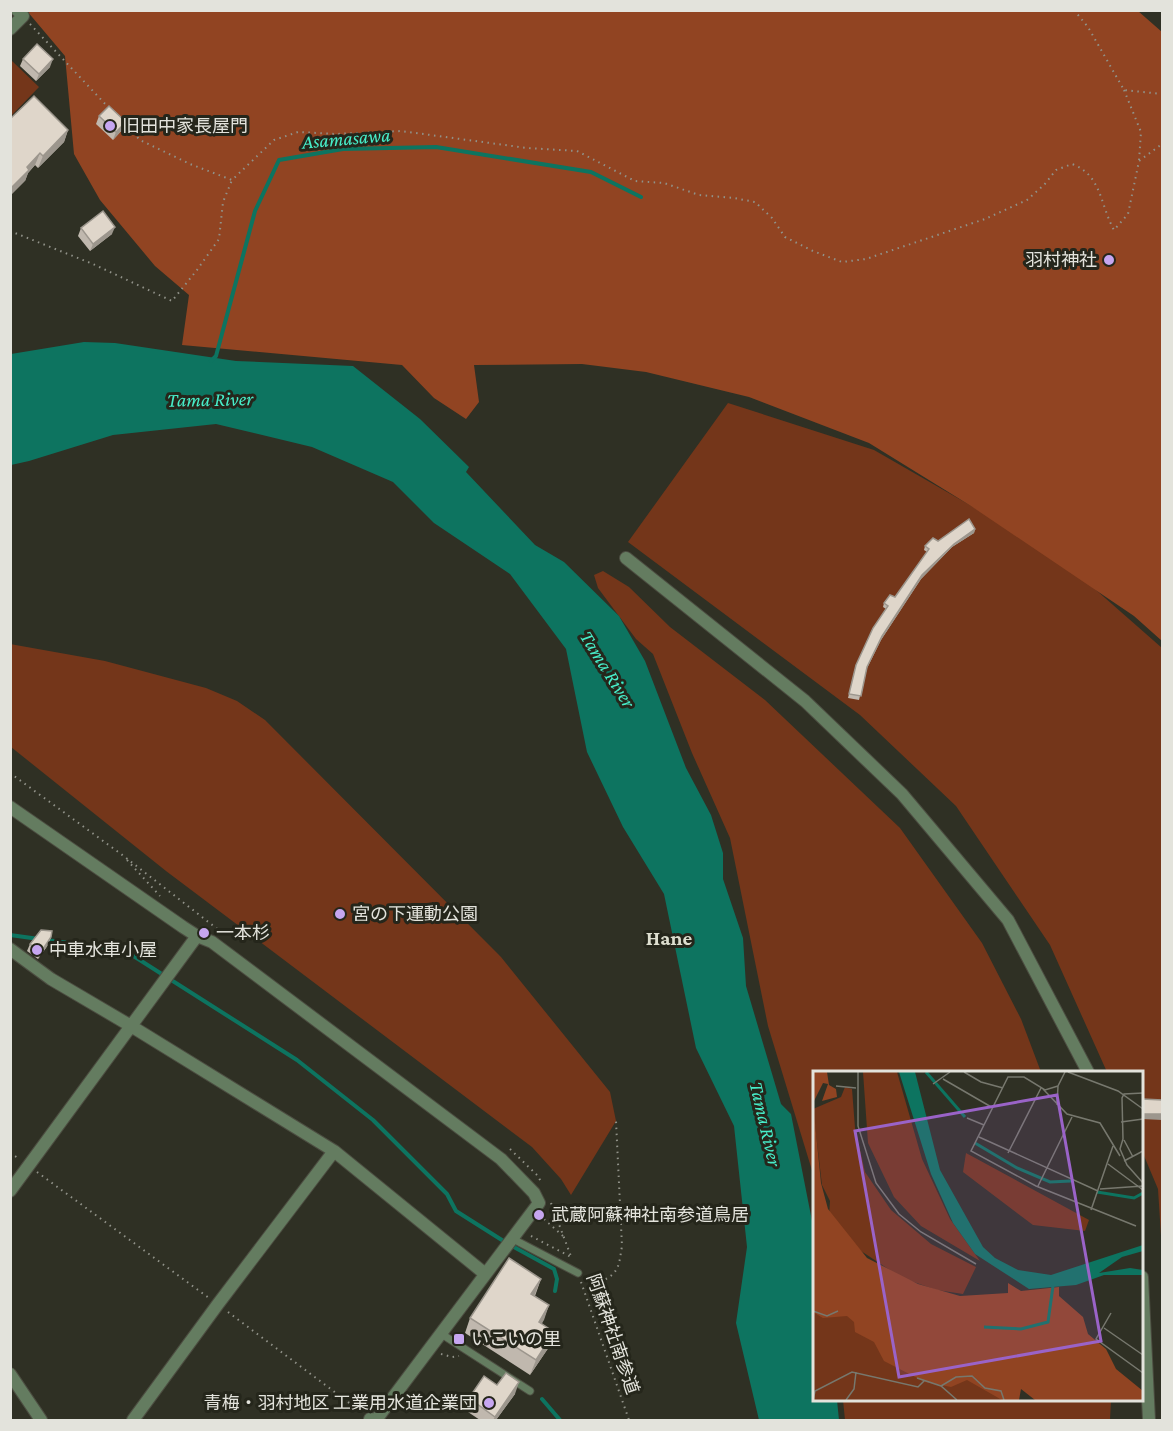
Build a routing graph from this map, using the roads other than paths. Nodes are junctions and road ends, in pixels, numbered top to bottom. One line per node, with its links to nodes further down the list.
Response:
1 (20, 13): 2 (street)
2 (10, 29)
3 (626, 558): 8 (street)
4 (10, 807): 5 (street)
5 (197, 936): 7 (street); 11 (street)
6 (10, 949): 7 (street)
7 (131, 1026): 9 (street); 10 (street)
8 (1087, 1071)
9 (334, 1151): 12 (street); 20 (street)
10 (10, 1191)
11 (509, 1242): 12 (street); 13 (lane)
12 (484, 1273): 15 (street)
13 (578, 1273)
14 (1143, 1297): 21 (street)
15 (440, 1333): 17 (lane); 18 (street)
16 (11, 1375): 19 (street)
17 (530, 1392)
18 (370, 1419)
19 (41, 1420)
20 (133, 1420)
21 (1149, 1420)

